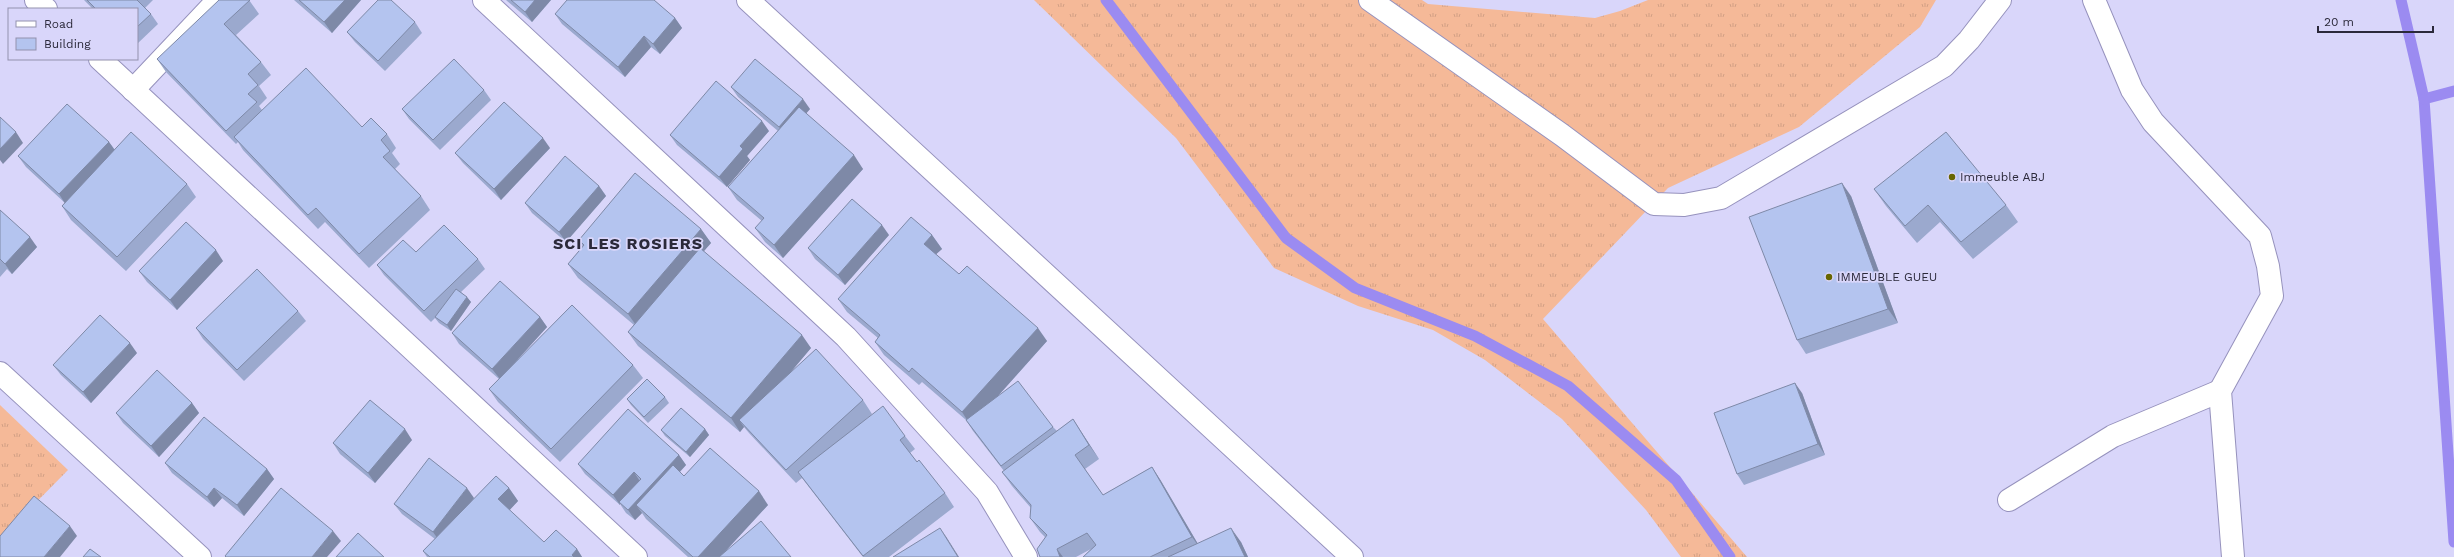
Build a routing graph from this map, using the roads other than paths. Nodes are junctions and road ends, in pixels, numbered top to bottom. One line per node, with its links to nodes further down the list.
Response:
1 (36, 0): 8 (street)
2 (218, 0): 10 (street)
3 (484, 0): 16 (street)
4 (748, 0): 17 (street)
5 (1370, 0): 6 (street)
6 (2000, 0)
7 (2094, 0): 12 (street)
8 (45, 8)
9 (101, 60): 10 (street)
10 (133, 90): 15 (street)
11 (0, 373): 14 (street)
12 (2220, 391): 13 (street); 18 (street)
13 (2009, 500)
14 (200, 557)
15 (636, 557)
16 (1026, 557)
17 (1352, 557)
18 (2233, 557)

